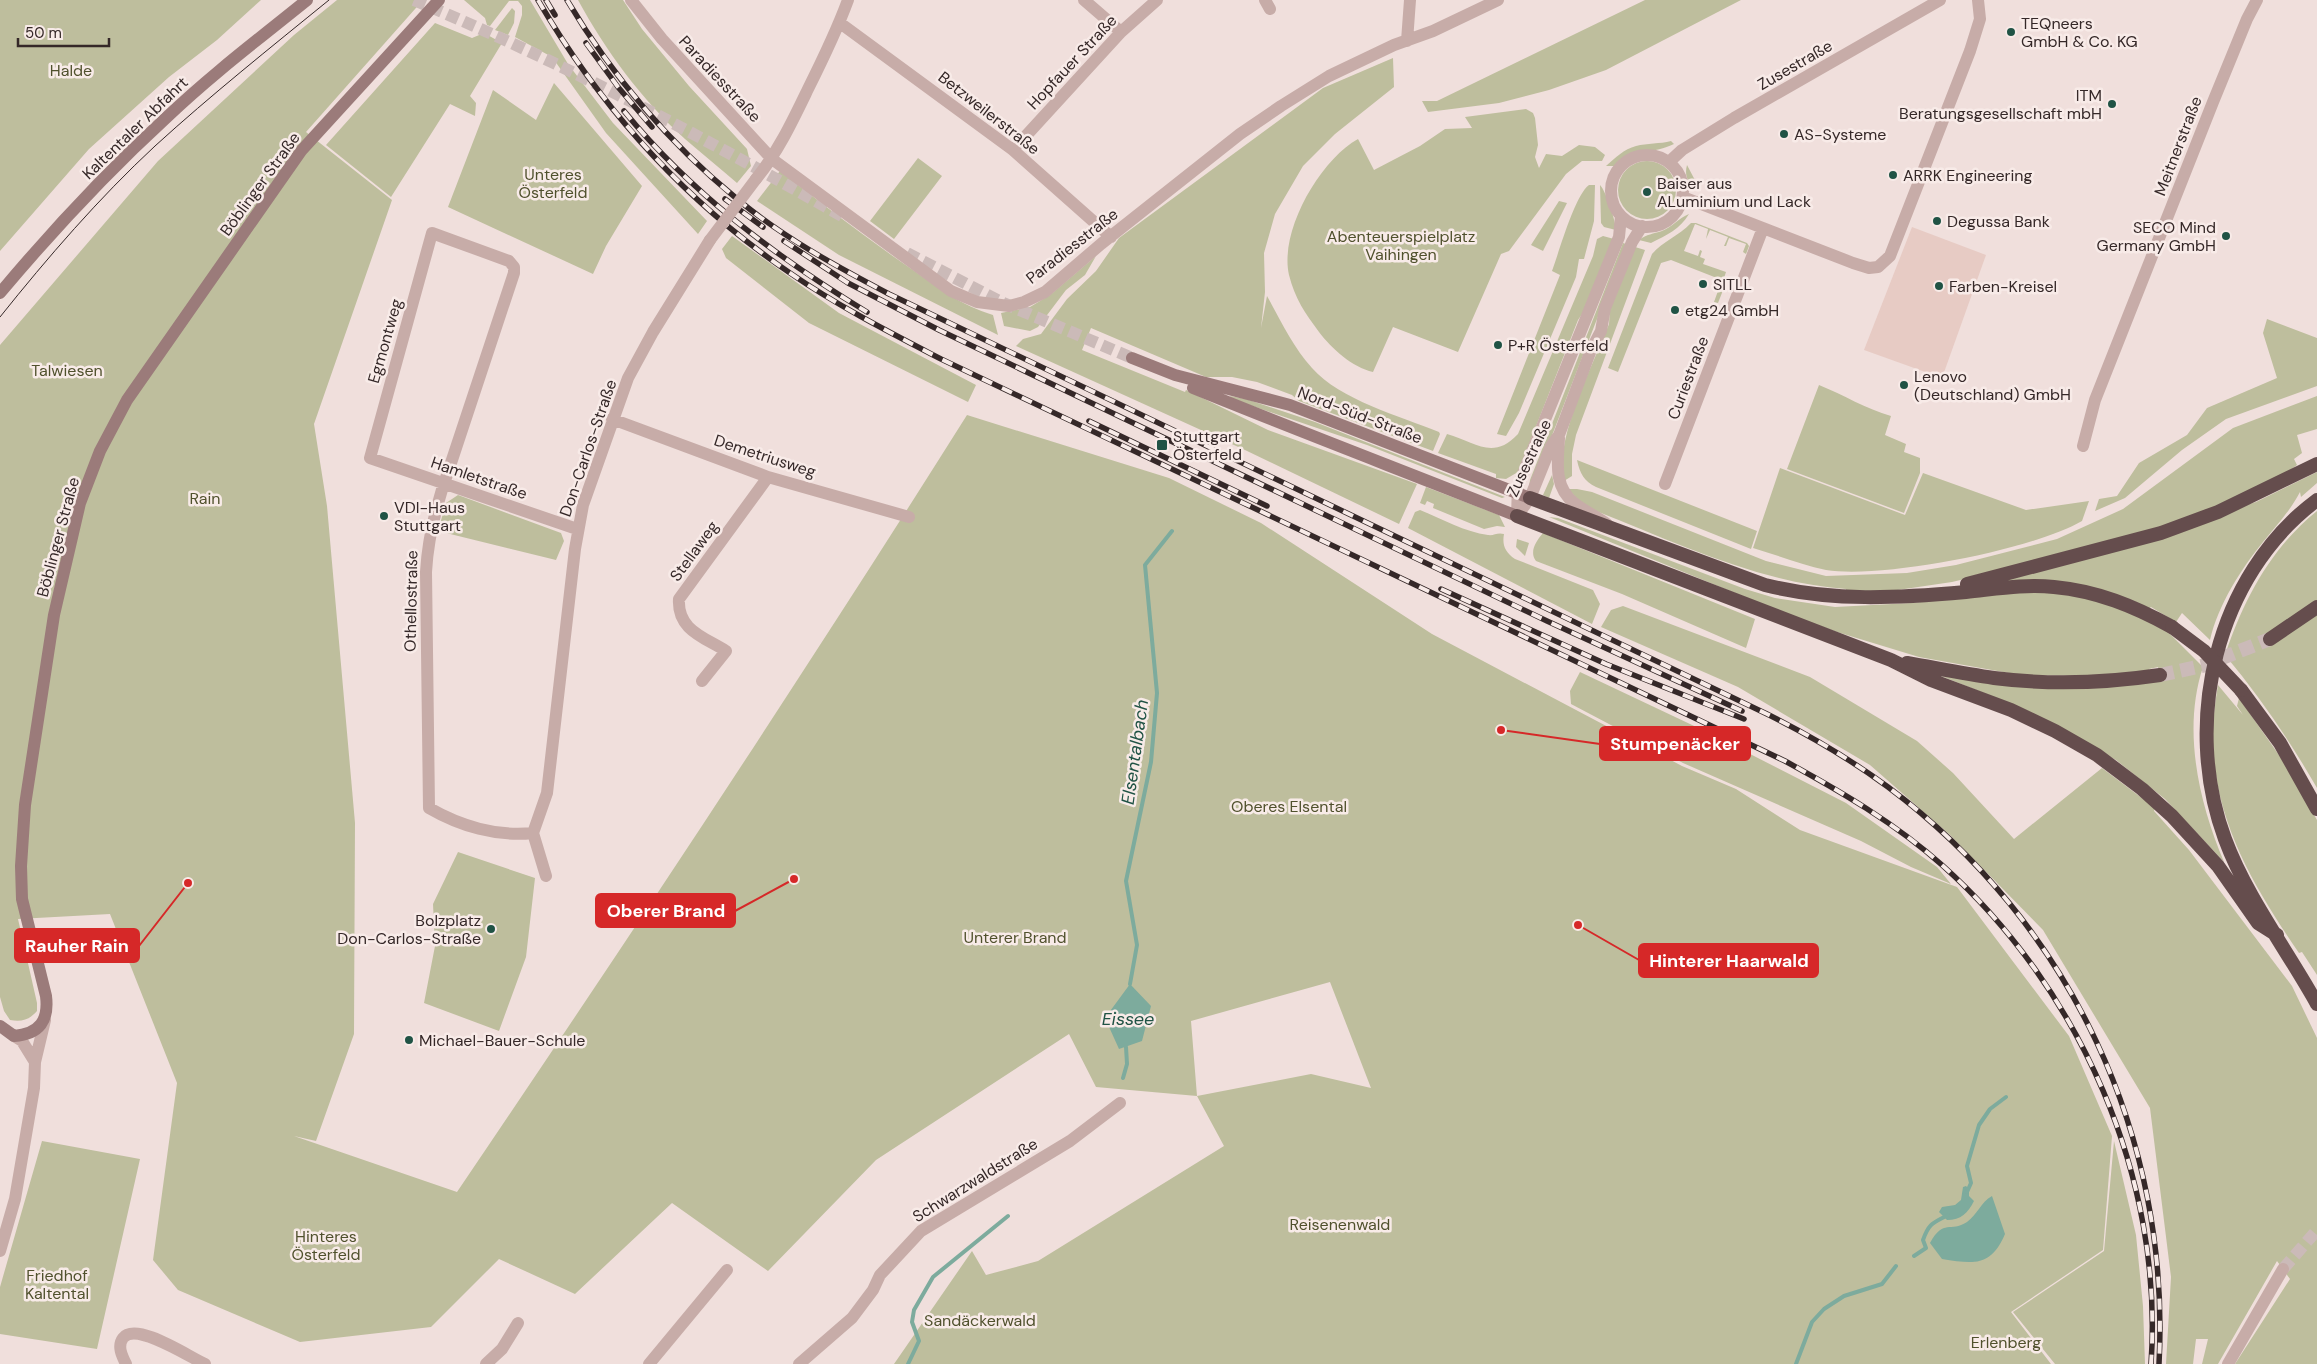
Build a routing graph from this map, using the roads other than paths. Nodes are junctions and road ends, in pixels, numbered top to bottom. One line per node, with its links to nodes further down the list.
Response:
1 (307, 0): 24 (main road, Kaltentaler Abfahrt)
2 (438, 0): 53 (main road, Böblinger Straße)
3 (631, 0): 16 (street, Paradiesstraße)
4 (848, 0): 12 (street, Don-Carlos-Straße)
5 (1084, 0): 13 (street)
6 (1157, 0): 13 (street, Hopfauer Straße)
7 (1410, 0): 14 (street)
8 (1498, 0): 14 (street, Paradiesstraße)
9 (1940, 0): 17 (street, Zusestraße)
10 (1978, 0): 21 (street)
11 (2258, 0): 29 (street, Meitnerstraße)
12 (840, 23): 15 (street, Betzweilerstraße); 16 (street, Don-Carlos-Straße)
13 (1121, 32): 15 (street, Hopfauer Straße)
14 (1407, 41): 23 (street, Paradiesstraße)
15 (1013, 150): 23 (street, Betzweilerstraße)
16 (772, 159): 23 (street, Paradiesstraße); 27 (street, Don-Carlos-Straße, bridge)
17 (1668, 162): 18 (street); 19 (street, Zusestraße)
18 (1683, 197): 20 (street); 21 (street)
19 (1621, 216): 20 (street); 35 (street, Zusestraße)
20 (1642, 226): 28 (street, Zusestraße)
21 (1763, 228): 34 (street, Curiestraße)
22 (432, 233): 30 (street, Egmontweg); 33 (street, Othellostraße)
23 (1111, 237)
24 (0, 293)
25 (1132, 358): 26 (main road, Nord-Süd-Straße)
26 (1175, 375): 35 (main road, Nord-Süd-Straße); 38 (main road, Nord-Süd-Straße)
27 (612, 419): 32 (street, Demetriusweg); 41 (street, Don-Carlos-Straße)
28 (1559, 434): 36 (street, Zusestraße); 40 (street)
29 (2083, 446)
30 (370, 458): 33 (street, Hamletstraße)
31 (2317, 464): 42 (highway)
32 (768, 476): 39 (street, Demetriusweg); 47 (street, Stellaweg)
33 (444, 482): 41 (street, Hamletstraße); 49 (street, Othellostraße)
34 (1665, 484)
35 (1516, 492): 36 (main road, Nord-Süd-Straße); 38 (street, Zusestraße)
36 (1530, 498): 38 (street, Zusestraße); 40 (highway)
37 (2317, 500): 51 (highway)
38 (1517, 516): 45 (highway)
39 (909, 517)
40 (1609, 526): 42 (highway)
41 (577, 529): 49 (street, Don-Carlos-Straße)
42 (1928, 594): 48 (highway, bridge)
43 (2317, 607): 44 (highway)
44 (2270, 639)
45 (1892, 660): 46 (highway); 51 (highway)
46 (2160, 675)
47 (702, 681)
48 (2317, 809)
49 (533, 833): 50 (street)
50 (546, 876)
51 (2277, 935): 52 (highway)
52 (2317, 1004)
53 (44, 1020): 55 (main road); 56 (street)
54 (0, 1026): 55 (main road)
55 (14, 1036): 56 (street)
56 (35, 1062): 58 (street)
57 (1120, 1103): 66 (street, Schwarzwaldstraße)
58 (0, 1251)
59 (2283, 1269): 67 (street)
60 (727, 1270): 65 (street)
61 (518, 1323): 64 (street)
62 (123, 1359): 63 (street)
63 (205, 1364)
64 (486, 1364)
65 (649, 1364)
66 (799, 1364)
67 (2228, 1364)

